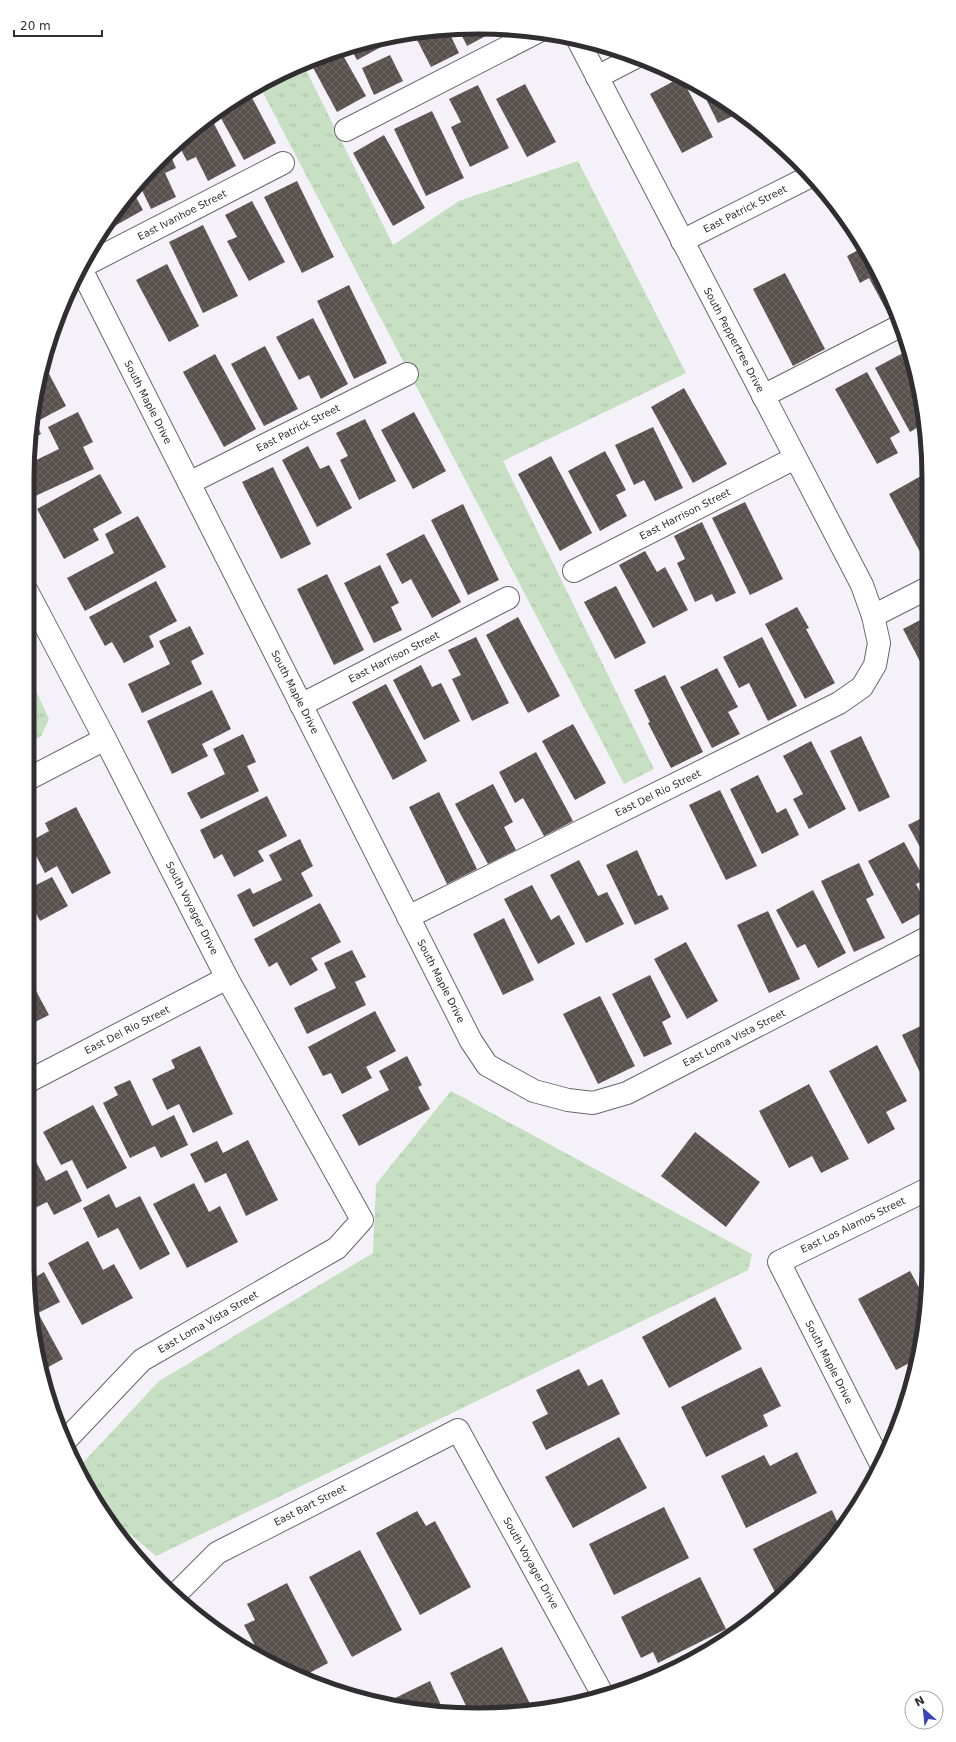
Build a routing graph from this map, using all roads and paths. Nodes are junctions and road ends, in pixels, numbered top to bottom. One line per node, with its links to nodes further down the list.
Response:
1 (529, 37): 5 (street)
2 (581, 47): 4 (street, South Peppertree Drive)
3 (629, 61): 4 (street)
4 (597, 77): 8 (street, South Peppertree Drive)
5 (346, 130)
6 (283, 163): 9 (street, East Ivanhoe Street)
7 (806, 179): 8 (street, East Patrick Street)
8 (682, 241): 13 (street, South Peppertree Drive)
9 (89, 264)
10 (84, 274): 15 (street, South Maple Drive)
11 (896, 328): 13 (street)
12 (407, 374): 15 (street, East Patrick Street)
13 (763, 396): 14 (street, South Peppertree Drive)
14 (795, 458): 16 (street, East Harrison Street); 20 (street, South Peppertree Drive)
15 (189, 483): 22 (street, South Maple Drive)
16 (574, 571)
17 (922, 591): 20 (street)
18 (508, 598): 22 (street, East Harrison Street)
19 (34, 604): 23 (street, South Voyager Drive)
20 (873, 616): 21 (street, South Peppertree Drive)
21 (879, 643): 25 (street, East Del Rio Street)
22 (301, 704): 25 (street, South Maple Drive)
23 (105, 739): 24 (street); 27 (street, South Voyager Drive)
24 (34, 776)
25 (408, 916): 29 (street, South Maple Drive)
26 (922, 941): 29 (street, East Loma Vista Street)
27 (228, 978): 28 (street, East Del Rio Street); 31 (street, South Voyager Drive)
28 (34, 1078)
29 (534, 1091)
30 (922, 1191): 32 (street, East Los Alamos Street)
31 (362, 1220): 34 (street, East Loma Vista Street)
32 (779, 1262): 35 (street, South Maple Drive)
33 (458, 1430): 36 (street, East Bart Street); 37 (street, South Voyager Drive)
34 (69, 1437)
35 (877, 1457)
36 (178, 1592)
37 (600, 1691)

